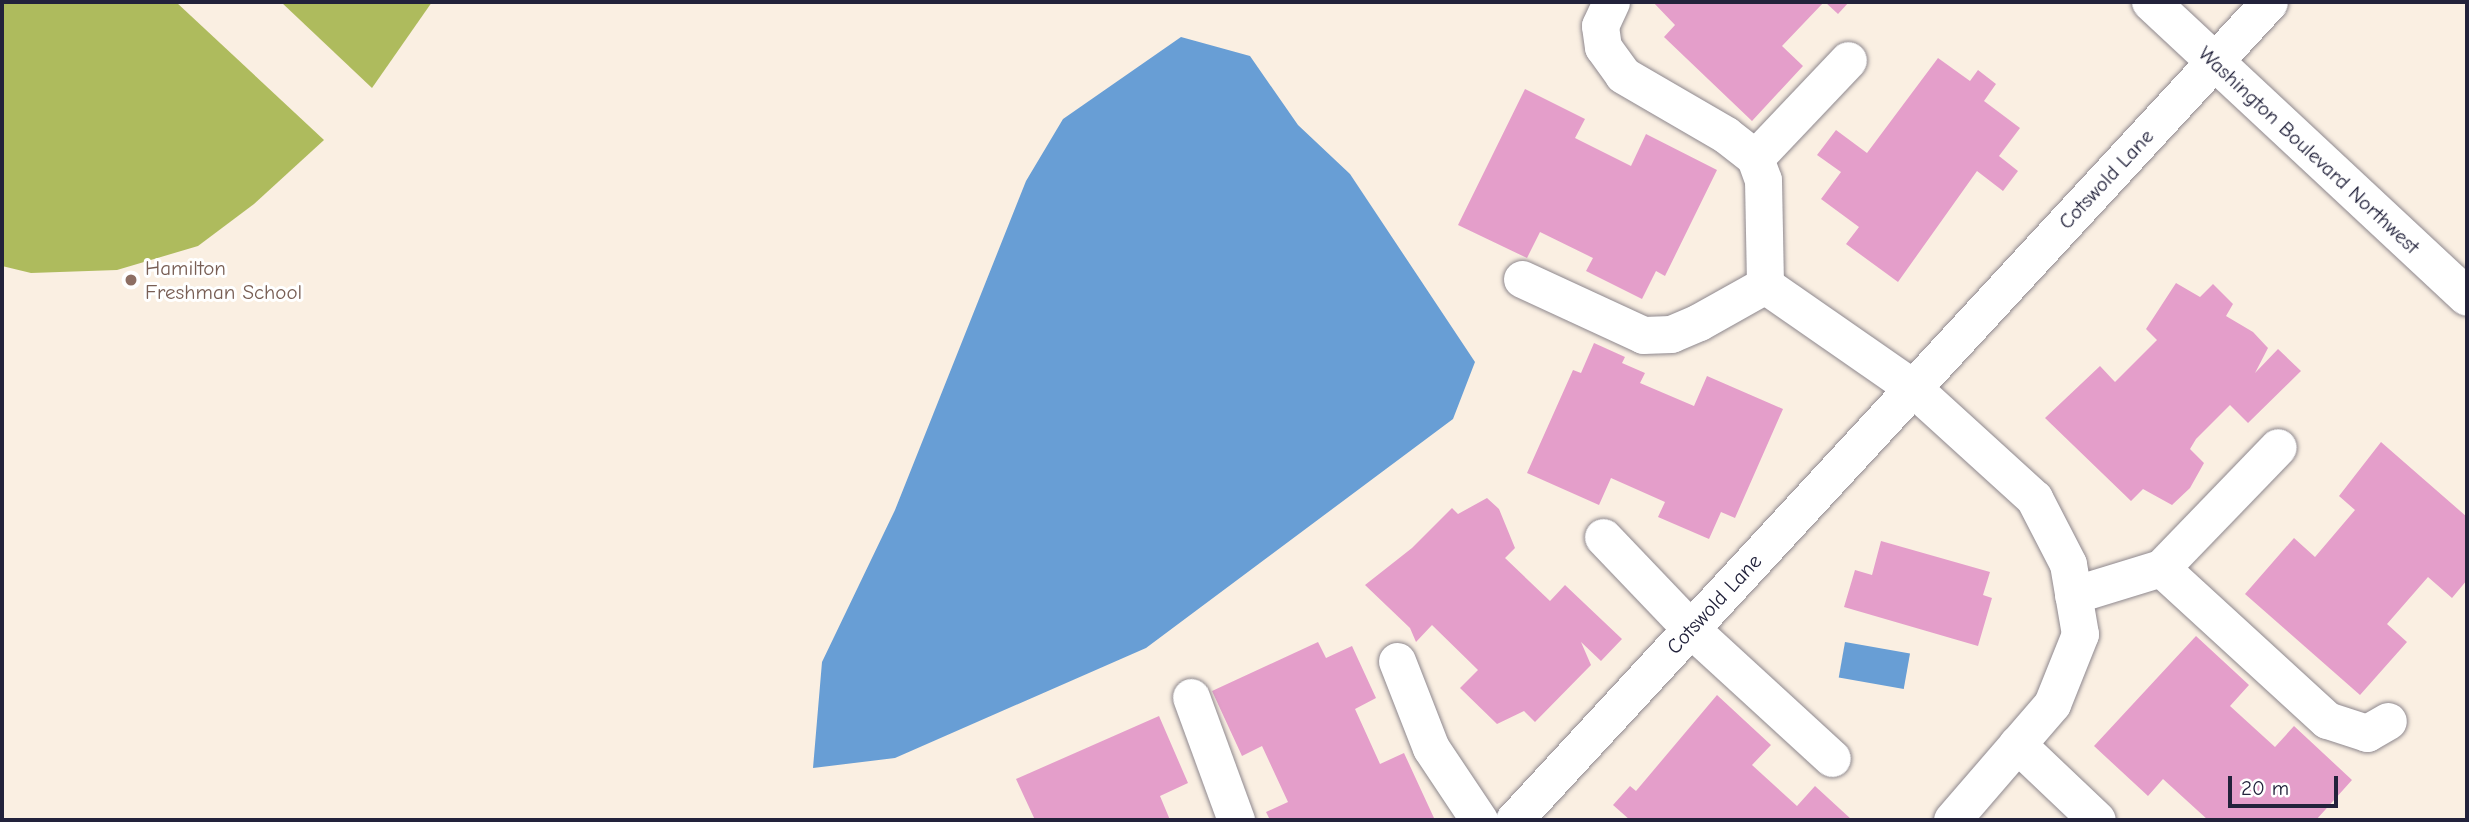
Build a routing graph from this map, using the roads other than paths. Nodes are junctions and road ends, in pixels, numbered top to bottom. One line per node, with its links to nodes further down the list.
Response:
1 (1611, 2): 6 (street)
2 (2151, 2): 5 (main road, Washington Boulevard Northwest)
3 (2269, 2): 5 (street, Cotswold Lane)
4 (1848, 60): 6 (street)
5 (2214, 62): 9 (main road, Washington Boulevard Northwest); 10 (street, Cotswold Lane)
6 (1755, 158): 8 (street)
7 (1522, 279): 8 (street)
8 (1765, 285): 10 (street)
9 (2467, 297)
10 (1913, 388): 14 (street); 15 (street, Cotswold Lane)
11 (2278, 447): 13 (street)
12 (1603, 537): 15 (street)
13 (2161, 568): 14 (street); 18 (street)
14 (2073, 595): 19 (street)
15 (1691, 629): 20 (street); 23 (street, Cotswold Lane)
16 (1396, 661): 22 (street)
17 (1191, 696): 21 (street)
18 (2388, 721)
19 (2017, 744): 24 (street); 25 (street)
20 (1832, 758)
21 (1236, 820)
22 (1479, 820)
23 (1514, 820)
24 (1952, 820)
25 (2097, 820)

